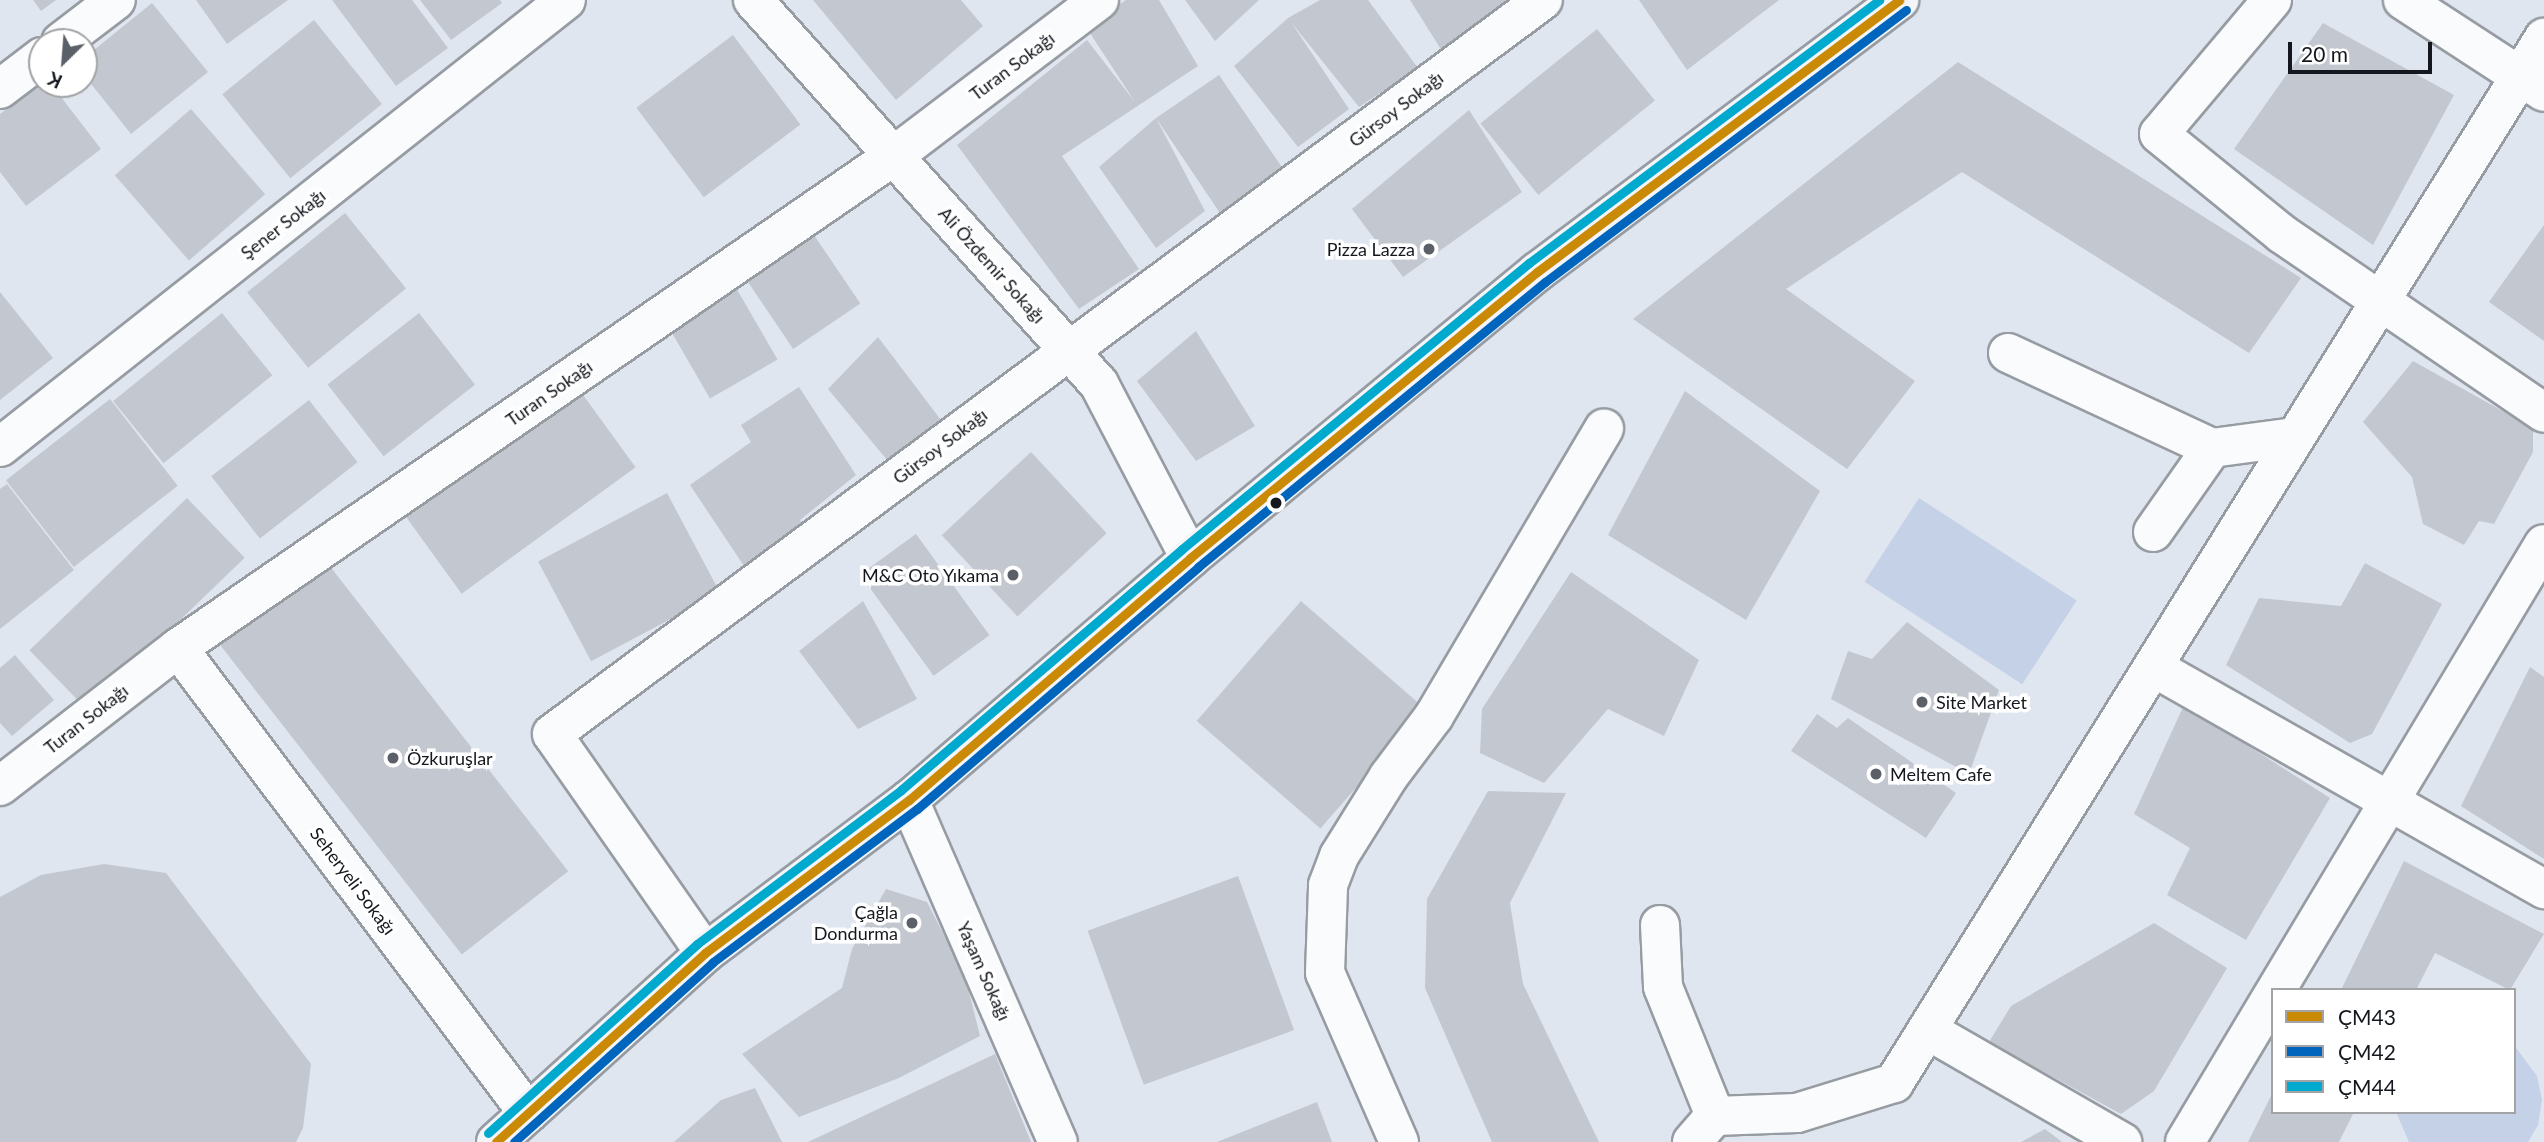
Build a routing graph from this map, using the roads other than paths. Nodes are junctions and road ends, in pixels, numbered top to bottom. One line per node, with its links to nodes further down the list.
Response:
1 (116, 0): 9 (street)
2 (566, 0): 21 (street, Şener Sokağı)
3 (753, 0): 14 (street, Ali Özdemir Sokağı)
4 (1099, 0): 14 (street, Turan Sokağı)
5 (1543, 0): 16 (street, Gürsoy Sokağı)
6 (2272, 0): 15 (street)
7 (2403, 0): 12 (street)
8 (1897, 1): 25 (main road)
9 (79, 28)
10 (2544, 38): 12 (street)
11 (28, 68): 13 (street)
12 (2533, 85): 15 (street)
13 (0, 89)
14 (895, 155): 16 (street, Ali Özdemir Sokağı); 26 (street, Turan Sokağı)
15 (2381, 300): 18 (street); 20 (street)
16 (1069, 351): 25 (street, Ali Özdemir Sokağı); 33 (street, Gürsoy Sokağı)
17 (2008, 353): 22 (street)
18 (2544, 412)
19 (1604, 428): 41 (street)
20 (2294, 437): 22 (street); 27 (street)
21 (0, 447)
22 (2212, 448): 23 (street)
23 (2153, 532)
24 (2544, 544): 30 (street)
25 (1190, 558): 29 (main road)
26 (178, 648): 28 (street, Turan Sokağı); 37 (street, Seheryeli Sokağı)
27 (2153, 667): 30 (street); 36 (street)
28 (0, 786)
29 (909, 800): 33 (main road); 40 (street, Yaşam Sokağı)
30 (2389, 801): 31 (street); 34 (street)
31 (2544, 890)
32 (1660, 925): 38 (street)
33 (705, 953): 37 (main road)
34 (2277, 988)
35 (2271, 998): 43 (street)
36 (1929, 1031): 38 (street); 42 (street)
37 (528, 1113): 39 (main road)
38 (1704, 1129)
39 (496, 1142)
40 (1058, 1142)
41 (1399, 1142)
42 (2122, 1142)
43 (2185, 1142)

